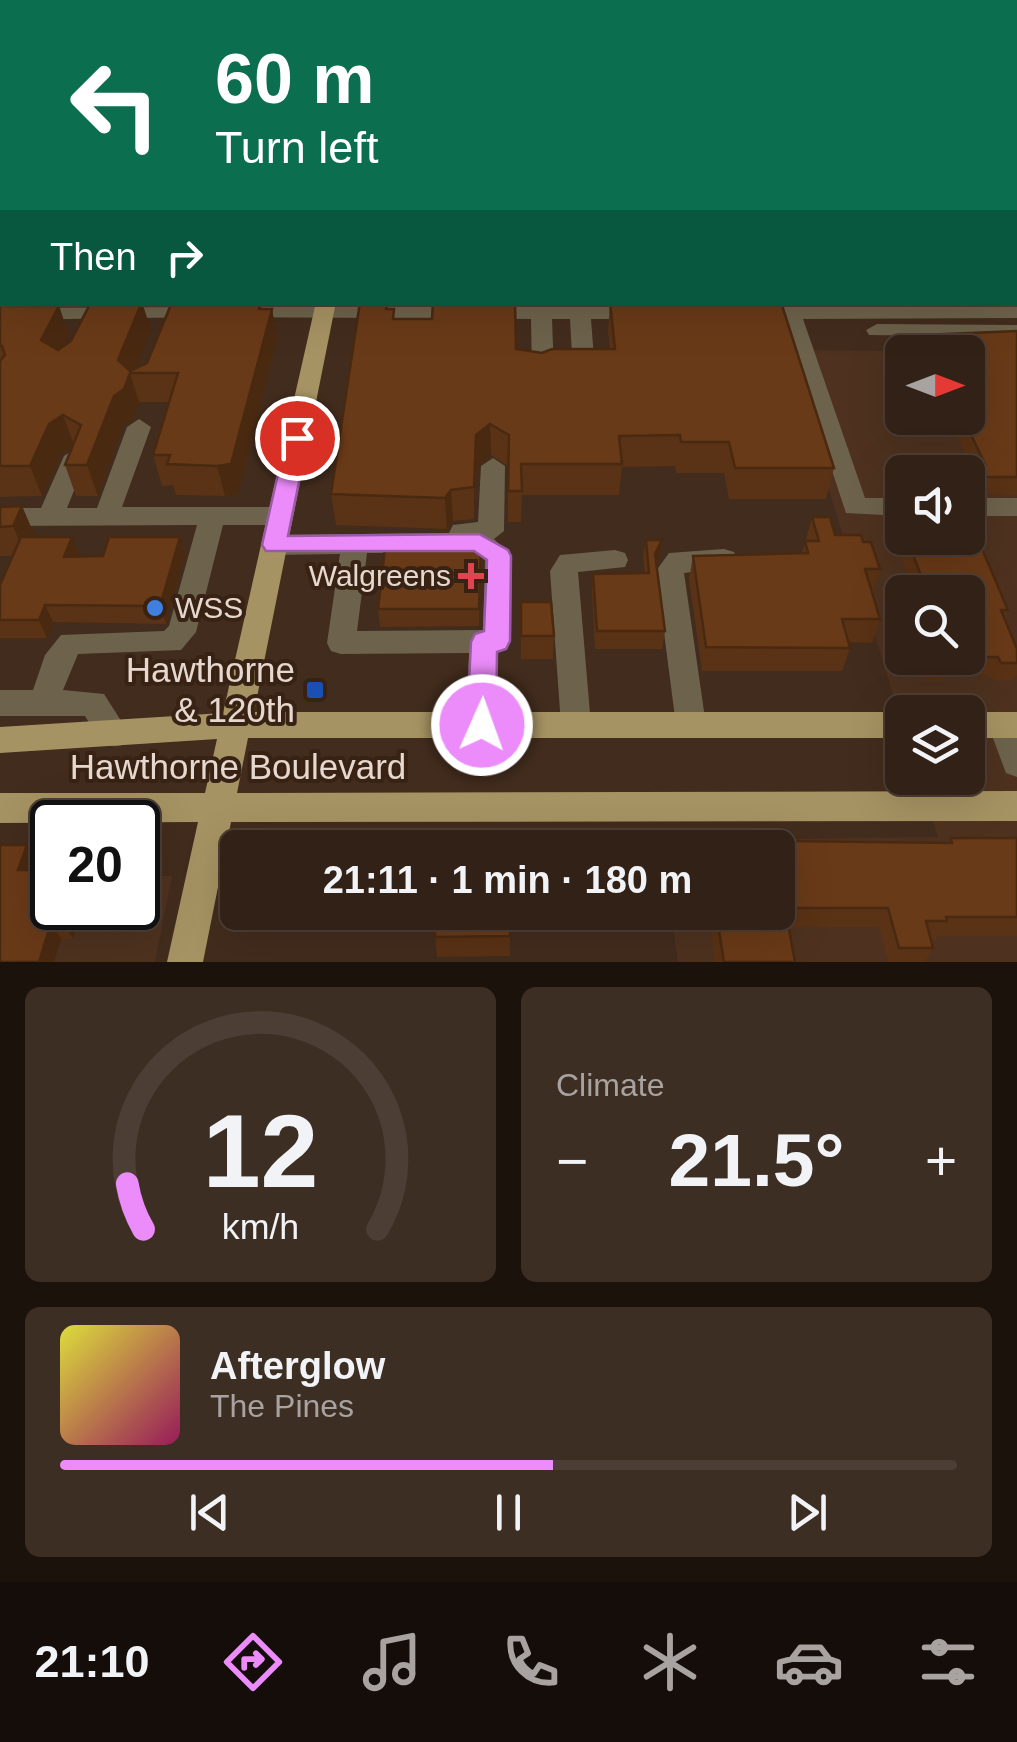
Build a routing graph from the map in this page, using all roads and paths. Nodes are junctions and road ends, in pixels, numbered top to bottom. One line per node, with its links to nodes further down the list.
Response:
1 (325, 308): 3 (street); 8 (street); 25 (main road)
2 (1017, 312): 9 (street)
3 (541, 313): 4 (street); 14 (street)
4 (580, 313): 5 (street); 13 (street)
5 (662, 313)
6 (733, 313): 9 (street)
7 (7, 314): 8 (street); 11 (street)
8 (94, 314): 12 (street)
9 (793, 321): 10 (street); 18 (street)
10 (1017, 332)
11 (0, 335)
12 (81, 337)
13 (584, 372)
14 (543, 373)
15 (139, 427): 23 (street)
16 (76, 456): 22 (street)
17 (493, 466): 25 (street)
18 (885, 507)
19 (985, 507): 20 (street)
20 (1017, 507)
21 (0, 517): 22 (street)
22 (50, 517): 23 (street)
23 (106, 517): 24 (street)
24 (212, 517): 25 (street); 30 (street)
25 (277, 530): 26 (street); 32 (main road)
26 (355, 543): 29 (street); 29 (street)
27 (753, 558): 35 (street)
28 (614, 560): 34 (street)
29 (484, 642): 33 (street)
30 (44, 703): 31 (street); 38 (street)
31 (0, 704)
32 (236, 725): 33 (main road, Hawthorne Boulevard); 38 (main road, Hawthorne Boulevard); 43 (main road)
33 (482, 725): 34 (main road, Hawthorne Boulevard)
34 (576, 725): 35 (main road, Hawthorne Boulevard)
35 (691, 725): 36 (main road, Hawthorne Boulevard)
36 (885, 725)
37 (1010, 725): 40 (street)
38 (114, 734): 39 (main road, Hawthorne Boulevard)
39 (0, 740)
40 (1017, 763)
41 (1017, 806): 43 (main road, Hawthorne Boulevard)
42 (0, 808): 43 (main road, Hawthorne Boulevard)
43 (218, 808): 44 (main road)
44 (185, 962)

